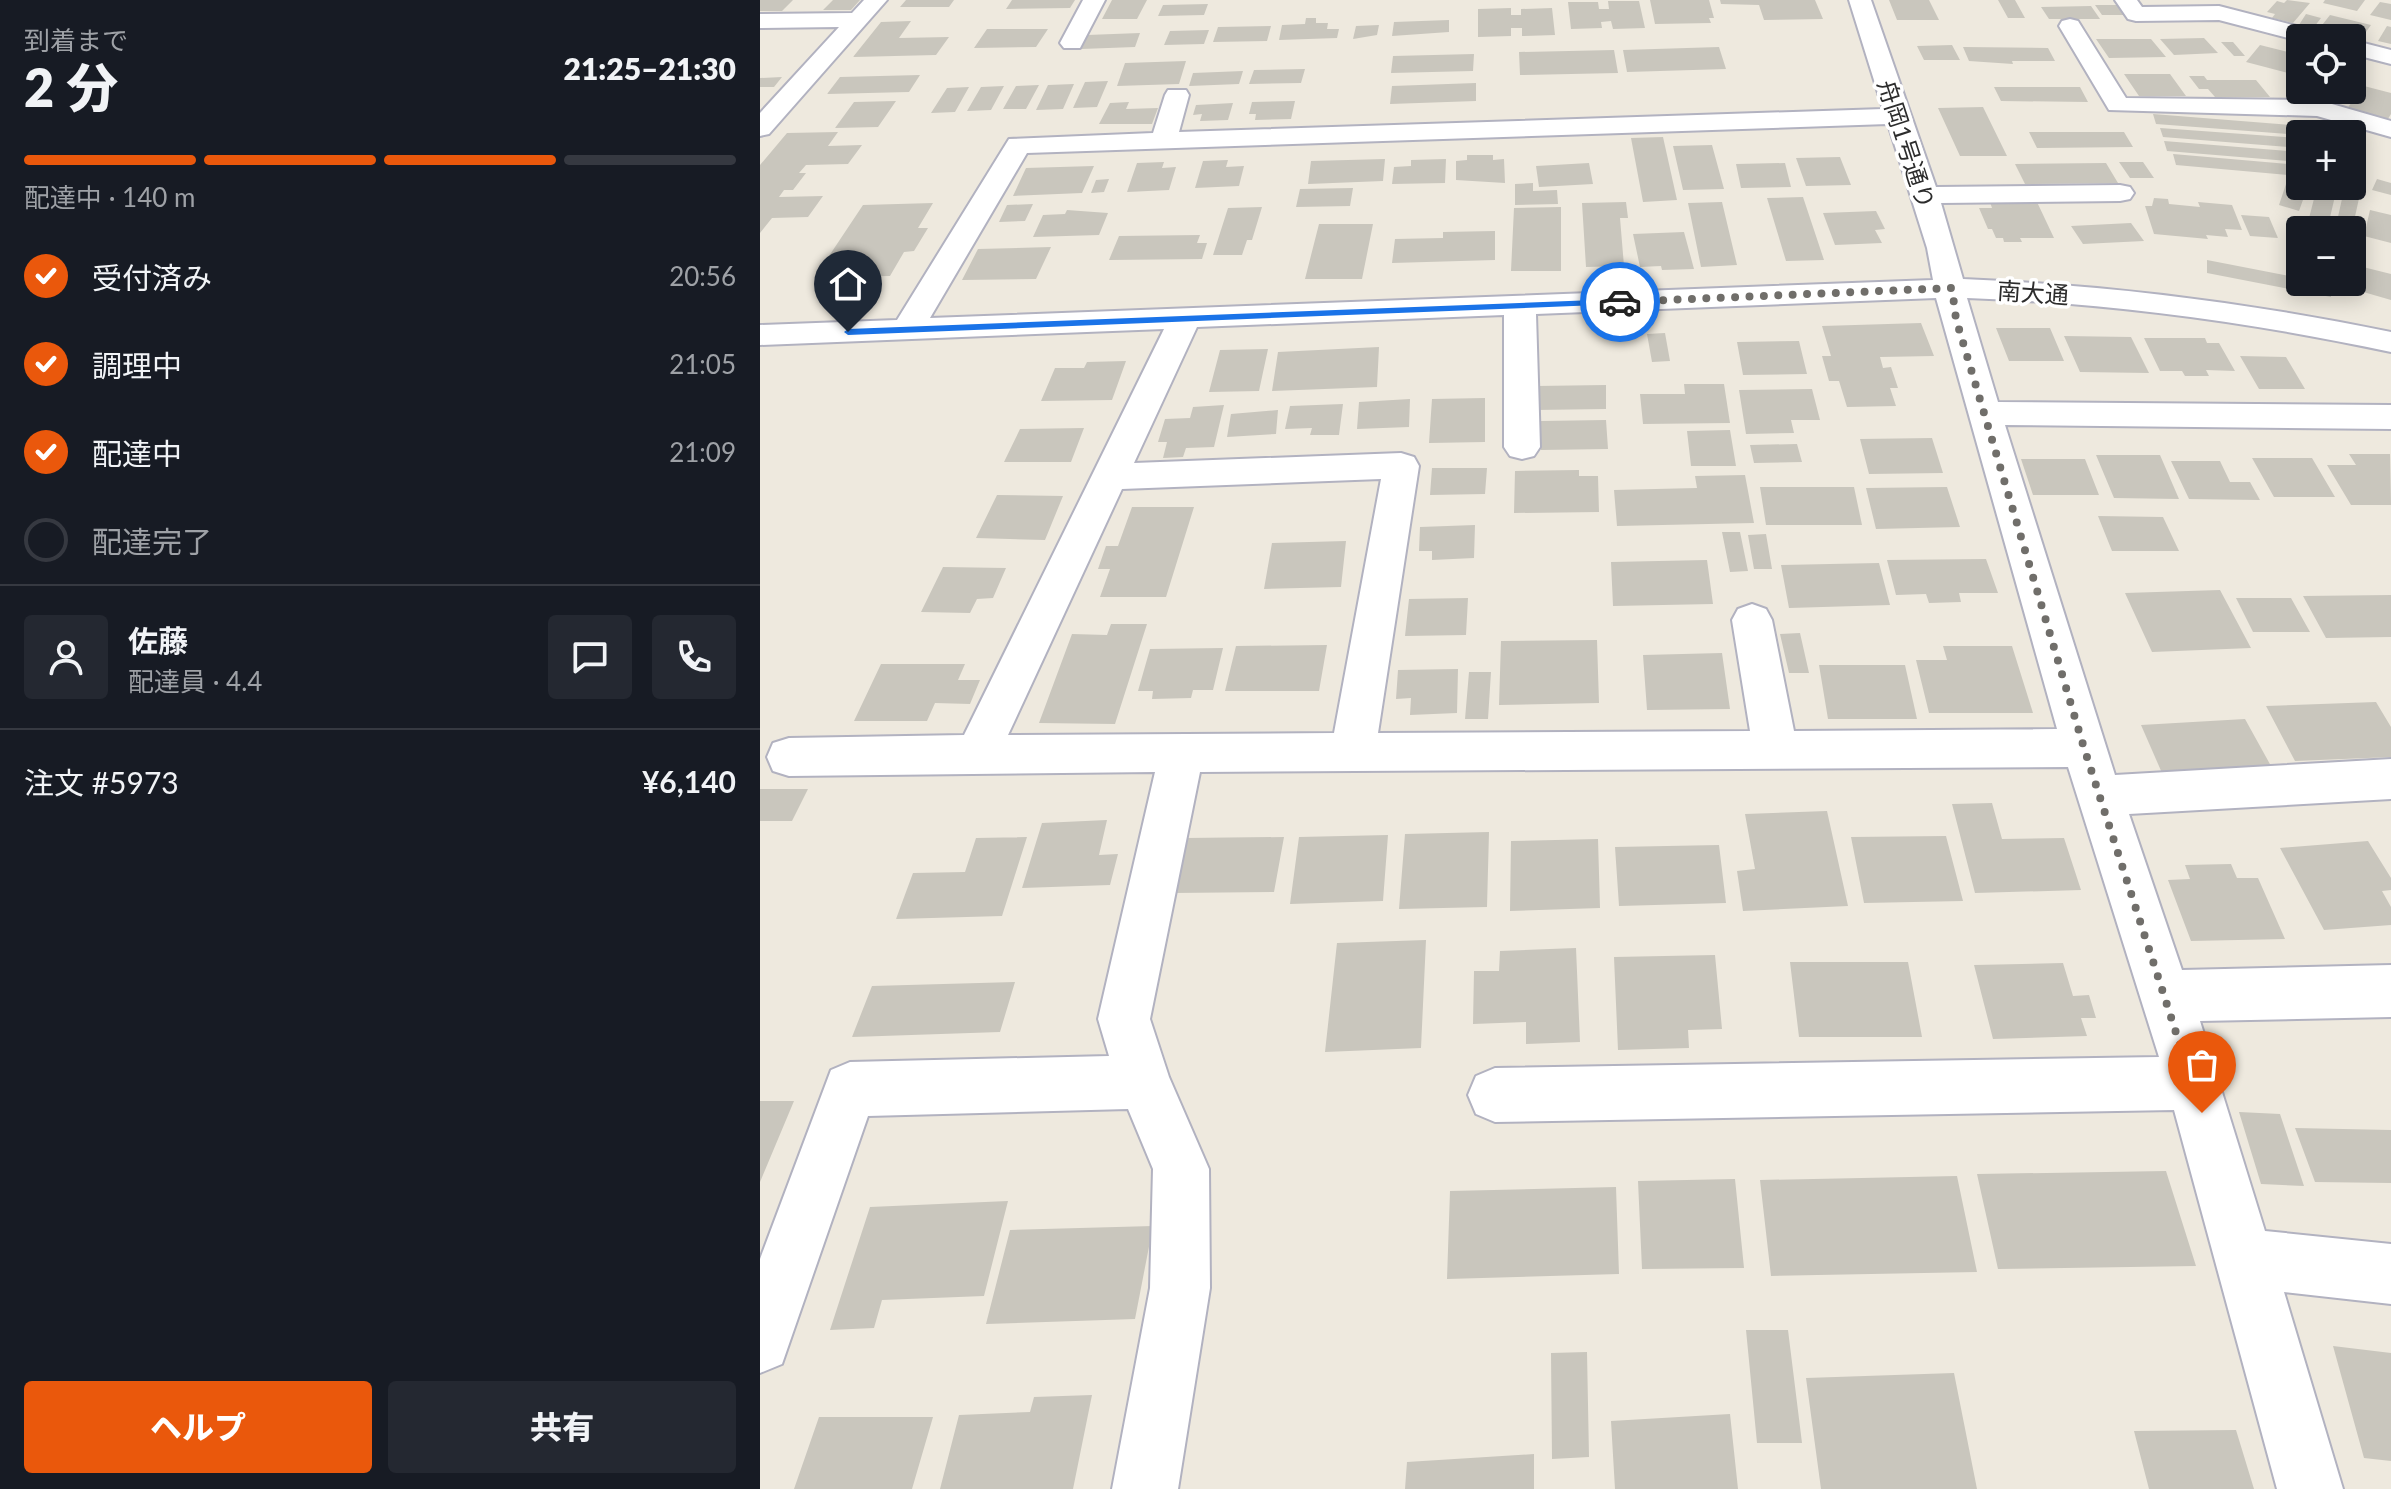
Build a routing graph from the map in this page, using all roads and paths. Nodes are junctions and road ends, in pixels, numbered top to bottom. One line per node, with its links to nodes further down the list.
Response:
1 (876, 0): 5 (street)
2 (1094, 0): 9 (street)
3 (1860, 0): 13 (street, 舟岡1号通り)
4 (2126, 0): 8 (street)
5 (858, 20): 6 (street); 14 (street)
6 (760, 21)
7 (2070, 26): 15 (street)
8 (2286, 30)
9 (1072, 43)
10 (2366, 51): 11 (street)
11 (2391, 57)
12 (1177, 95): 16 (street)
13 (1897, 116): 16 (street); 18 (street, 舟岡1号通り)
14 (760, 128)
15 (2391, 129)
16 (1164, 140): 22 (street)
17 (2120, 193): 18 (street)
18 (1924, 195): 19 (street, 舟岡1号通り)
19 (1952, 288): 20 (street, 南大通); 24 (street, 南大通); 25 (street, 舟岡1号通り)
20 (1520, 306): 21 (street, 南大通); 27 (street)
21 (1185, 319): 22 (street, 南大通); 28 (street)
22 (907, 330): 23 (street, 南大通)
23 (760, 335)
24 (2391, 342)
25 (1984, 413): 26 (street); 35 (street, 舟岡1号通り)
26 (2391, 417)
27 (1522, 447)
28 (1110, 477): 31 (street); 33 (street)
29 (1752, 620): 30 (street)
30 (1775, 748): 31 (street); 35 (street)
31 (1353, 750): 32 (street)
32 (1182, 752): 33 (street); 39 (street)
33 (977, 754): 34 (street)
34 (789, 757)
35 (2092, 772): 36 (street); 38 (street, 舟岡1号通り)
36 (2391, 779)
37 (2391, 991): 38 (street)
38 (2164, 996): 40 (street, 舟岡1号通り)
39 (1144, 1082): 44 (street); 45 (street)
40 (2194, 1083): 41 (street); 42 (street, 舟岡1号通り)
41 (1495, 1095)
42 (2244, 1258): 43 (street); 46 (street, 舟岡1号通り)
43 (2391, 1274)
44 (760, 1342)
45 (1145, 1489)
46 (2310, 1489)

